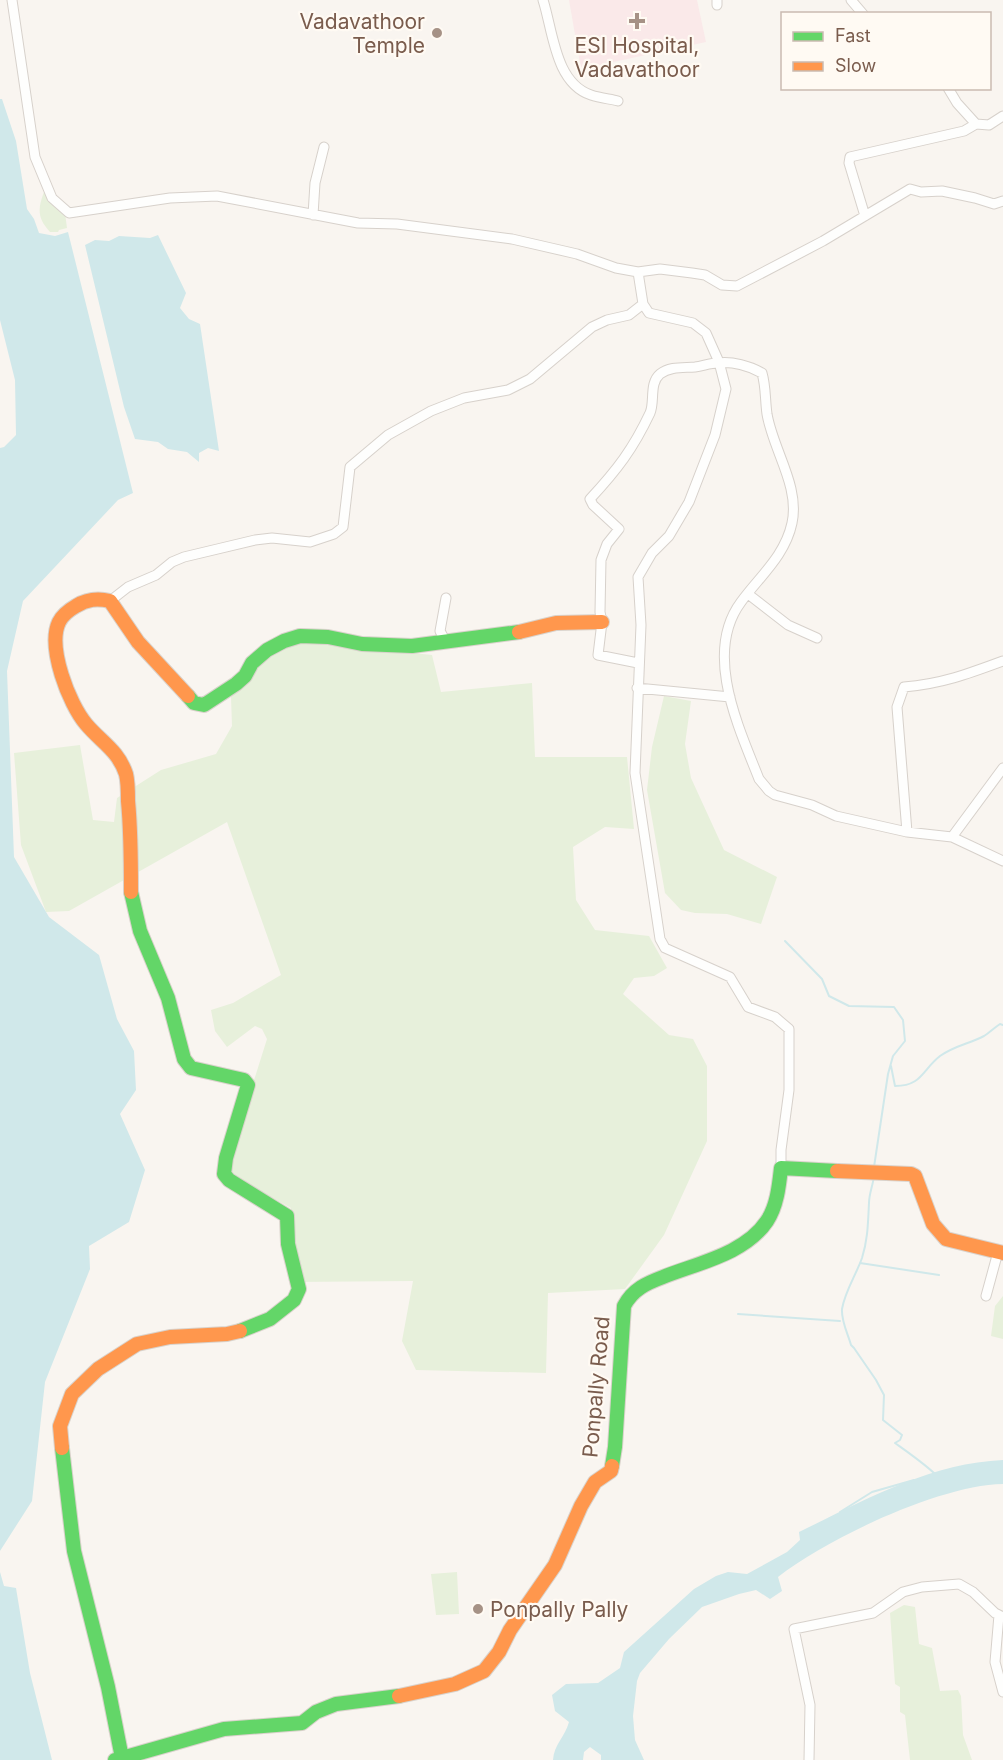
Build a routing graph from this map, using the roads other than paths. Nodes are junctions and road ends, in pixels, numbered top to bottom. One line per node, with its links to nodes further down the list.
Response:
1 (12, 0): 11 (street)
2 (543, 0): 6 (street)
3 (851, 0): 4 (street)
4 (861, 12)
5 (949, 90): 8 (street)
6 (618, 101)
7 (1003, 116): 8 (street)
8 (975, 124): 12 (street)
9 (324, 147): 11 (street)
10 (1003, 201): 12 (street)
11 (314, 215): 13 (street)
12 (865, 216): 13 (street)
13 (638, 272): 14 (street)
14 (643, 304): 15 (street); 18 (street)
15 (719, 362): 16 (street); 19 (street); 23 (street)
16 (748, 594): 20 (street); 25 (street)
17 (446, 598): 21 (street)
18 (110, 601): 21 (street); 35 (street)
19 (602, 622): 21 (street); 23 (street)
20 (817, 638)
21 (446, 642)
22 (1003, 661): 27 (street)
23 (638, 663): 24 (street)
24 (637, 688): 25 (street); 30 (street)
25 (730, 697): 27 (street)
26 (1003, 768): 28 (street)
27 (907, 832): 28 (street)
28 (952, 837): 29 (street)
29 (1003, 861)
30 (781, 1168): 31 (street); 35 (street, Ponpally Road)
31 (1001, 1253): 32 (street)
32 (986, 1296)
33 (1001, 1616): 34 (street); 36 (street)
34 (1003, 1692)
35 (117, 1760)
36 (809, 1760)

